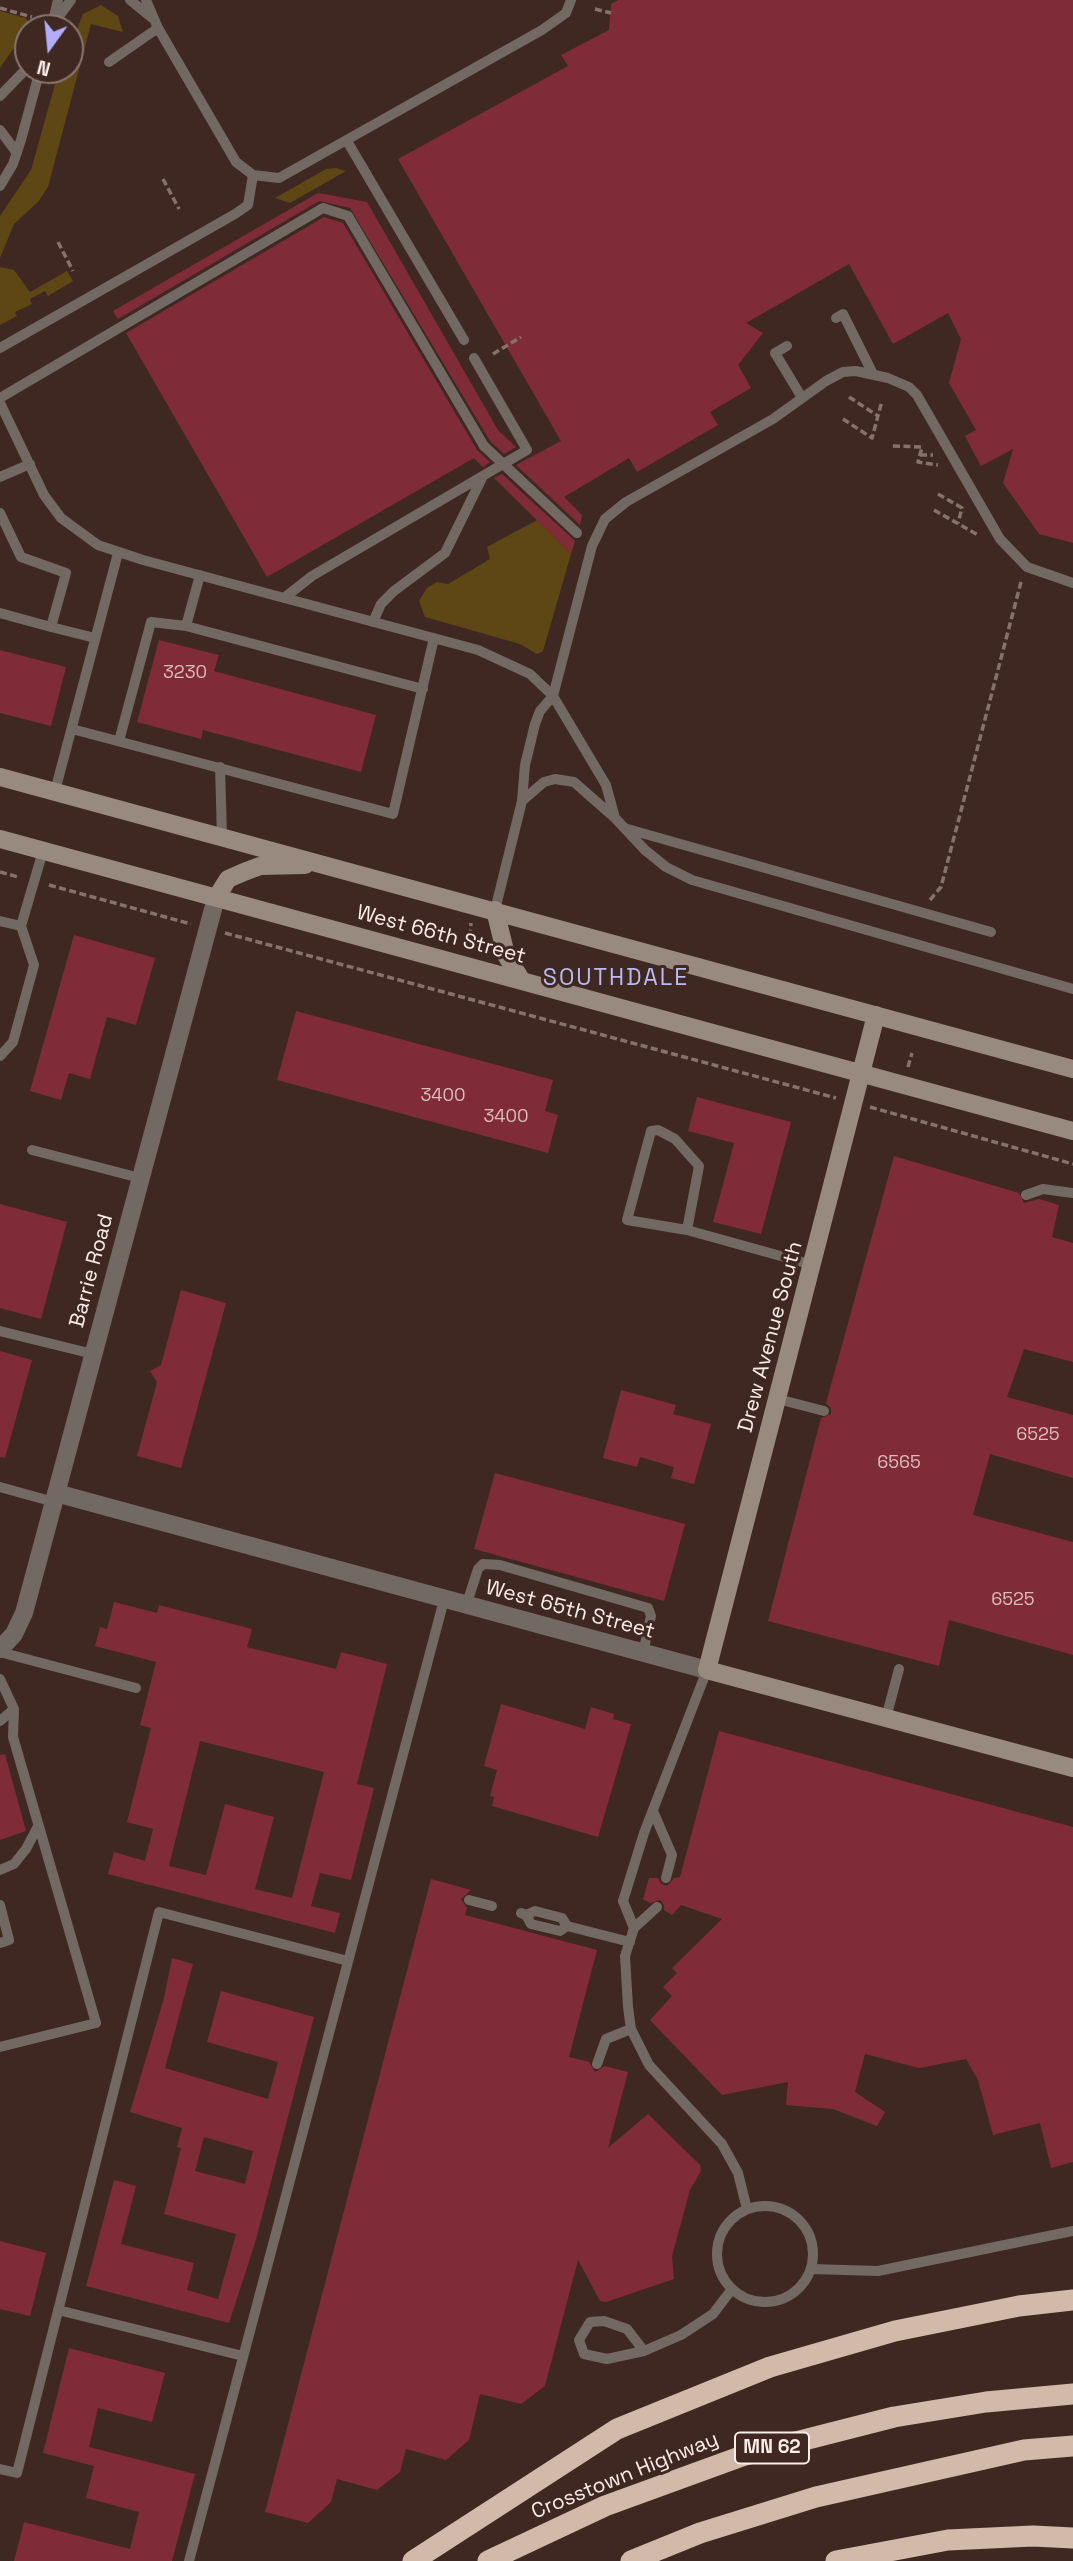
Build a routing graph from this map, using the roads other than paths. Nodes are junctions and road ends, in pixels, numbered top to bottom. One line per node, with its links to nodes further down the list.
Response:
1 (130, 0): 4 (lane)
2 (146, 0): 4 (lane)
3 (570, 0): 10 (lane)
4 (156, 24): 5 (lane); 12 (lane)
5 (109, 62)
6 (14, 82): 8 (lane)
7 (36, 84): 11 (lane)
8 (0, 96)
9 (0, 130): 11 (lane)
10 (347, 141): 12 (lane); 15 (lane)
11 (17, 153): 13 (lane)
12 (253, 174): 17 (lane)
13 (0, 186)
14 (836, 318): 19 (lane)
15 (464, 340)
16 (787, 346): 20 (lane)
17 (0, 348)
18 (474, 358): 23 (lane)
19 (873, 374): 20 (lane); 29 (lane)
20 (801, 396): 26 (lane)
21 (0, 400): 22 (lane); 26 (lane, bridge)
22 (30, 464): 24 (lane); 27 (lane)
23 (483, 476): 30 (lane); 32 (lane)
24 (0, 477)
25 (0, 513): 34 (lane)
26 (592, 546): 38 (lane)
27 (118, 553): 28 (lane); 35 (lane)
28 (200, 575): 30 (lane); 33 (lane)
29 (1073, 583)
30 (284, 598): 32 (lane)
31 (0, 613): 34 (lane)
32 (373, 622): 36 (lane)
33 (186, 626): 37 (lane); 40 (lane)
34 (51, 627): 35 (lane)
35 (94, 638): 39 (lane)
36 (435, 638): 37 (lane); 38 (lane)
37 (423, 689): 41 (lane)
38 (553, 696): 44 (lane); 45 (lane)
39 (72, 729): 40 (lane); 43 (lane)
40 (119, 741): 41 (lane)
41 (220, 767): 47 (lane)
42 (0, 777): 43 (main road, West 66th Street)
43 (55, 791): 47 (main road, West 66th Street)
44 (522, 801): 45 (lane); 52 (lane)
45 (615, 818): 46 (lane)
46 (624, 828): 55 (lane); 57 (lane)
47 (222, 837): 50 (main road, West 66th Street)
48 (0, 839): 49 (main road, West 66th Street)
49 (43, 851): 51 (main road, West 66th Street); 54 (lane)
50 (329, 865): 51 (main road); 52 (main road, West 66th Street)
51 (216, 898): 56 (main road, West 66th Street); 64 (street, Barrie Road)
52 (495, 910): 56 (main road); 58 (main road, West 66th Street)
53 (0, 921): 54 (lane)
54 (21, 926): 59 (lane)
55 (991, 932)
56 (522, 981): 61 (main road, West 66th Street)
57 (1073, 989)
58 (876, 1015): 60 (main road, West 66th Street); 61 (main road, Drew Avenue South)
59 (0, 1056)
60 (1073, 1069)
61 (861, 1074): 62 (main road, West 66th Street); 68 (main road, Drew Avenue South)
62 (1073, 1132)
63 (32, 1150): 64 (lane)
64 (140, 1178): 70 (street, Barrie Road)
65 (1073, 1193): 66 (lane)
66 (1026, 1195)
67 (687, 1230): 67 (lane); 68 (lane)
68 (813, 1265): 71 (main road, Drew Avenue South)
69 (0, 1331): 70 (lane)
70 (93, 1354): 74 (street, Barrie Road)
71 (778, 1399): 72 (lane); 79 (main road, Drew Avenue South)
72 (824, 1411)
73 (0, 1487): 74 (lane)
74 (55, 1497): 75 (street, West 65th Street); 77 (street, Barrie Road)
75 (444, 1600): 76 (street, West 65th Street); 99 (lane)
76 (466, 1606): 78 (street, West 65th Street); 78 (lane)
77 (0, 1650): 82 (lane)
78 (643, 1653): 79 (street, West 65th Street)
79 (707, 1670): 84 (main road, West 65th Street); 87 (lane)
80 (899, 1670): 84 (lane)
81 (0, 1679): 83 (lane)
82 (136, 1688)
83 (14, 1709): 85 (lane); 88 (lane)
84 (886, 1718): 86 (main road, West 65th Street)
85 (0, 1721)
86 (1073, 1768)
87 (653, 1811): 90 (lane); 96 (lane)
88 (37, 1828): 89 (lane); 101 (lane)
89 (0, 1870)
90 (666, 1878)
91 (469, 1900): 93 (lane)
92 (0, 1905): 98 (lane)
93 (492, 1906)
94 (657, 1907): 96 (lane)
95 (523, 1914): 97 (lane)
96 (634, 1927): 97 (lane)
97 (630, 1942): 100 (lane)
98 (0, 1943)
99 (348, 1961): 108 (lane); 110 (lane)
100 (631, 2029): 102 (lane); 103 (lane)
101 (0, 2047)
102 (597, 2064)
103 (747, 2209): 105 (lane); 106 (lane)
104 (1073, 2231): 105 (lane)
105 (811, 2269): 106 (lane)
106 (732, 2289): 109 (lane)
107 (1073, 2300): 116 (highway)
108 (58, 2310): 110 (lane); 113 (lane)
109 (644, 2350): 109 (lane)
110 (243, 2356): 115 (lane)
111 (1073, 2394): 117 (highway, Crosstown Highway / MN 62)
112 (1073, 2446): 118 (highway)
113 (0, 2469)
114 (1073, 2538): 119 (highway)
115 (189, 2561)
116 (414, 2561)
117 (488, 2561)
118 (631, 2561)
119 (836, 2561)

